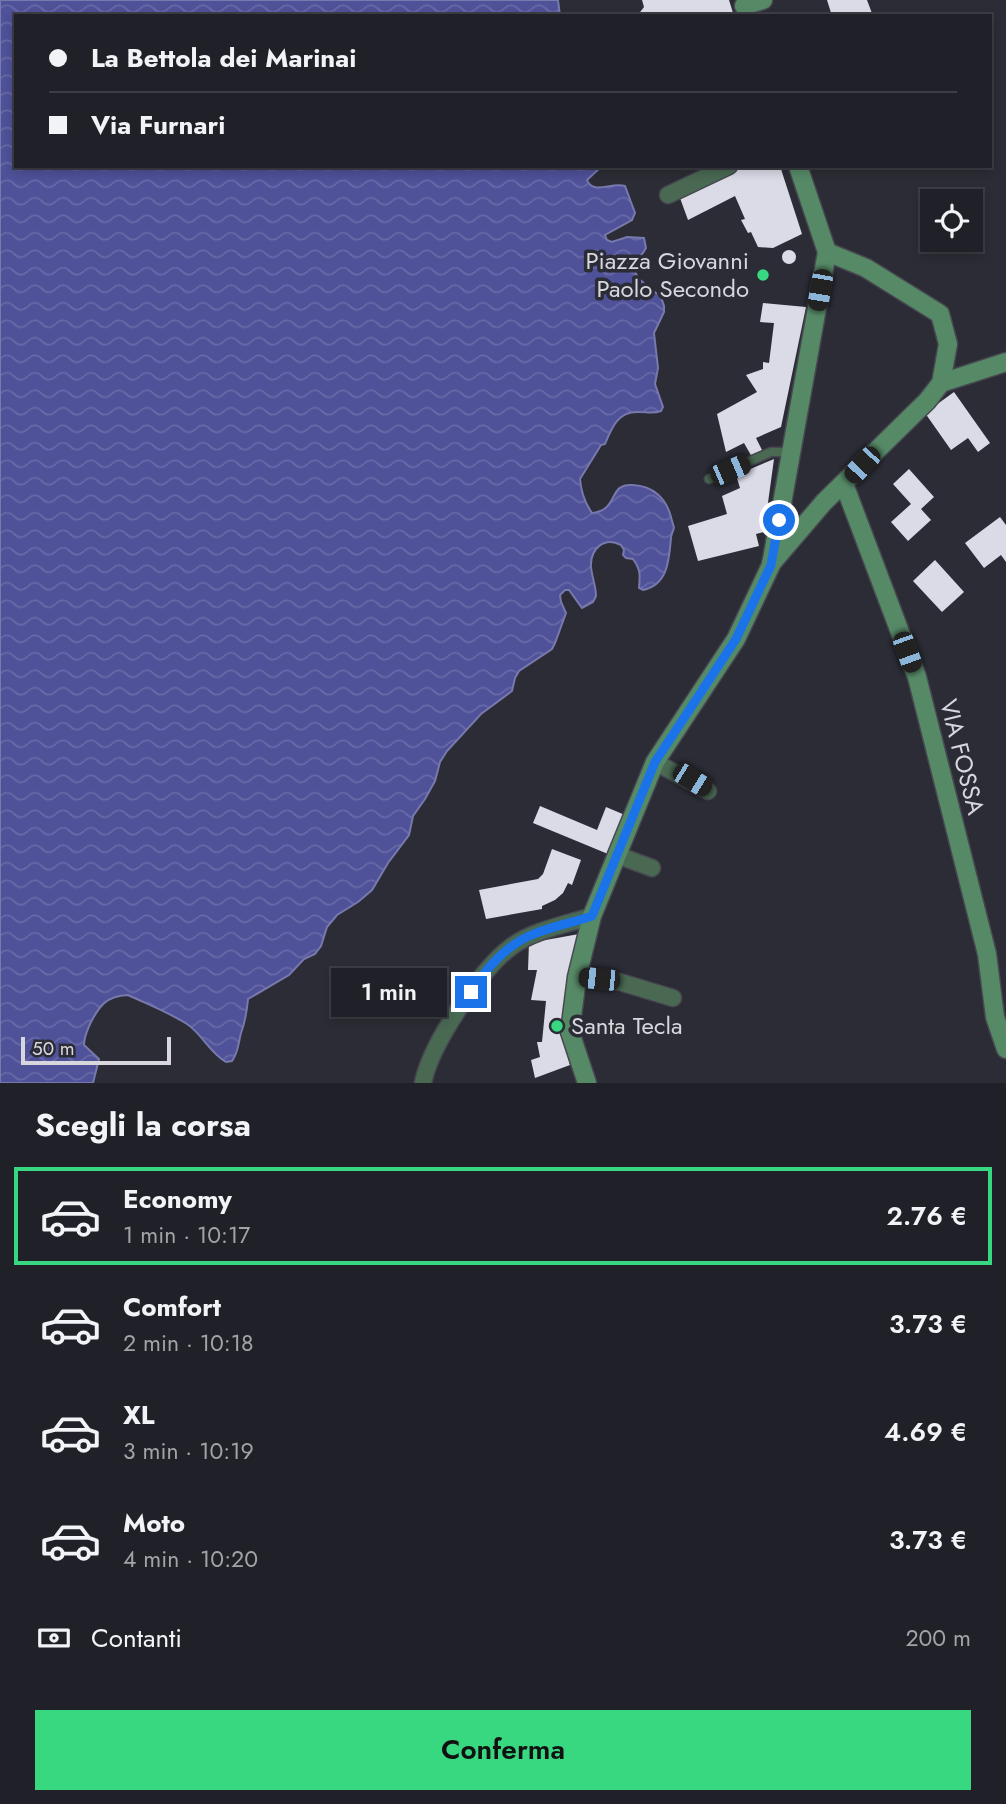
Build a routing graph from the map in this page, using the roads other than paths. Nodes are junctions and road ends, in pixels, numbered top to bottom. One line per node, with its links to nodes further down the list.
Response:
1 (763, 0): 2 (street)
2 (744, 7)
3 (725, 168): 5 (street)
4 (799, 168): 6 (street)
5 (668, 195)
6 (827, 252): 8 (street); 9 (street)
7 (1006, 362): 8 (street)
8 (941, 383): 11 (street)
9 (791, 452): 10 (lane); 12 (street)
10 (709, 479)
11 (844, 484): 12 (street); 20 (street, VIA FOSSA)
12 (771, 565): 13 (street)
13 (655, 762): 14 (street); 15 (street)
14 (708, 791)
15 (617, 855): 16 (street); 17 (street)
16 (652, 868)
17 (592, 916): 18 (street); 21 (street)
18 (577, 977): 19 (street); 22 (street)
19 (673, 998)
20 (1006, 1049)
21 (424, 1083)
22 (587, 1083)

